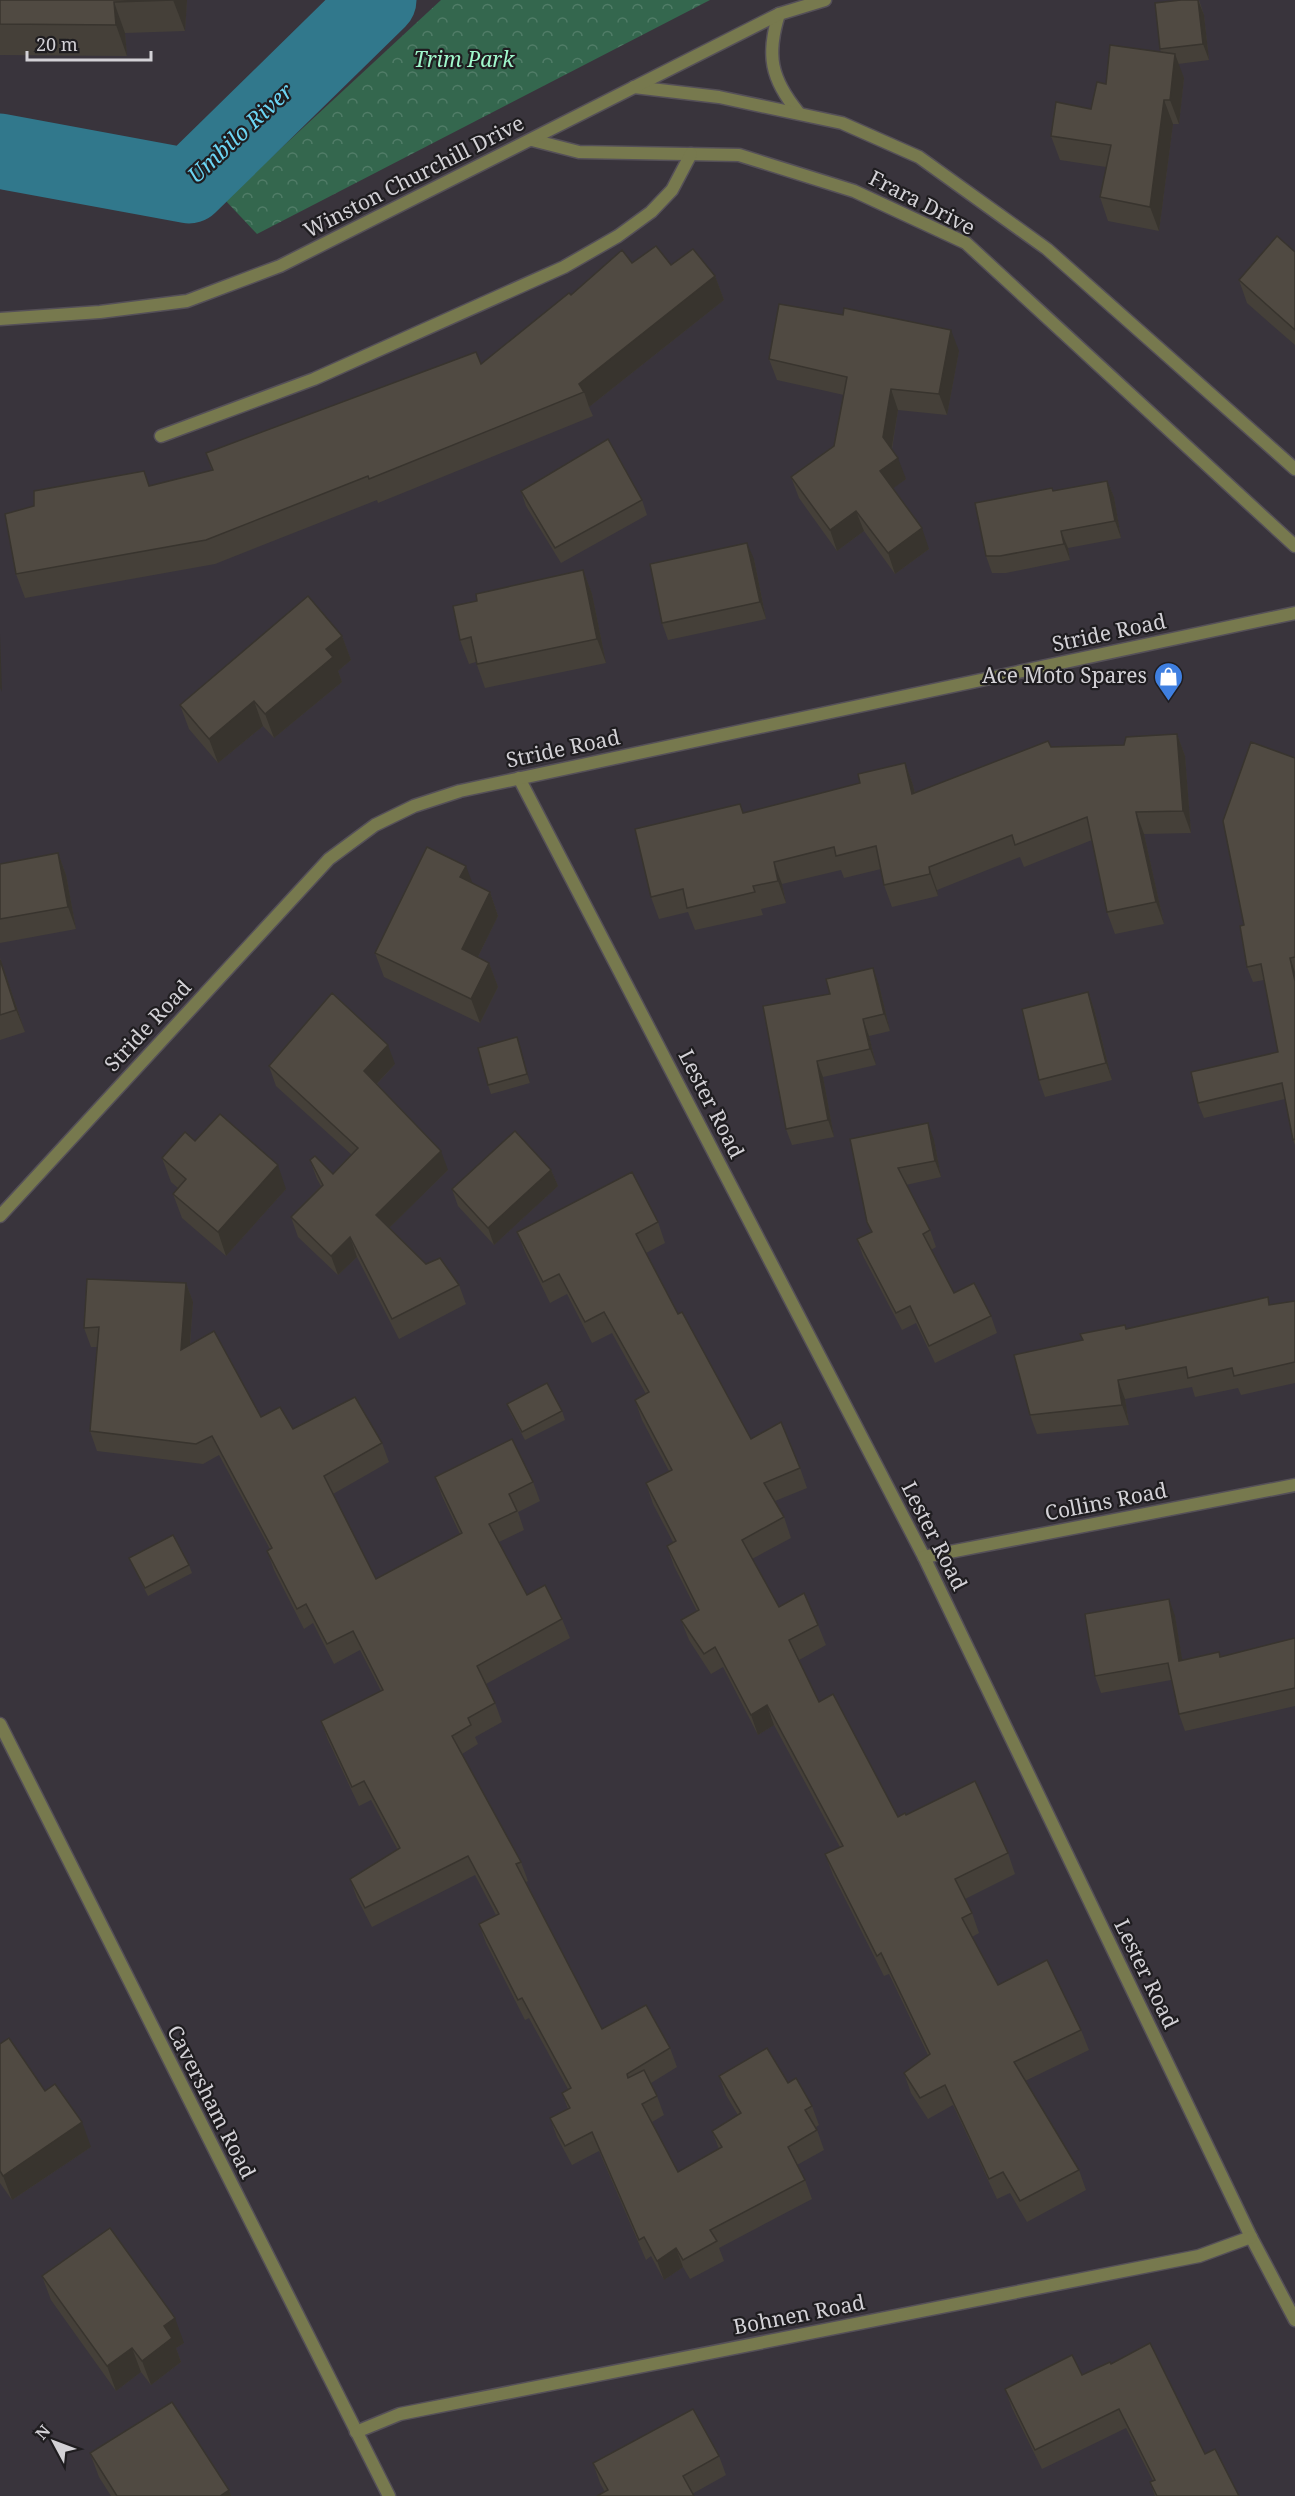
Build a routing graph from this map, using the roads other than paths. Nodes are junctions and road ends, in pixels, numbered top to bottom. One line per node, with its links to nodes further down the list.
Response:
1 (825, 0): 2 (street, Winston Churchill Drive)
2 (779, 14): 3 (street, Winston Churchill Drive); 4 (street)
3 (633, 86): 4 (street, Frara Drive); 5 (street, Winston Churchill Drive)
4 (798, 112): 9 (street, Frara Drive)
5 (532, 140): 6 (street, Frara Drive); 7 (street, Winston Churchill Drive)
6 (691, 154): 8 (street); 10 (street, Frara Drive)
7 (0, 319)
8 (161, 436)
9 (1295, 470)
10 (1295, 546)
11 (1295, 613): 12 (street, Stride Road)
12 (519, 778): 13 (street, Stride Road); 15 (street, Lester Road)
13 (0, 1216)
14 (1295, 1485): 15 (street, Collins Road)
15 (924, 1557): 17 (street, Lester Road)
16 (0, 1724): 19 (street, Caversham Road)
17 (1251, 2237): 18 (street, Lester Road); 19 (street, Bohnen Road)
18 (1295, 2320)
19 (356, 2432): 20 (street, Caversham Road)
20 (389, 2496)

